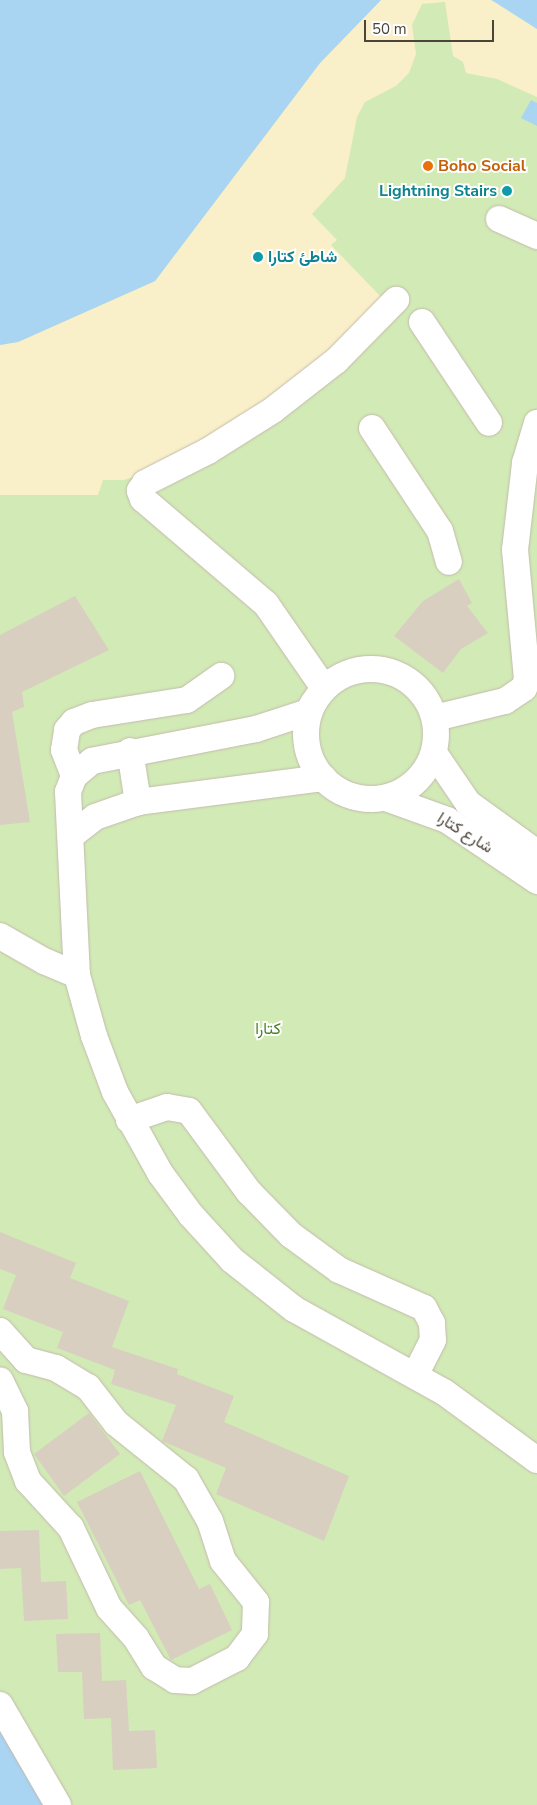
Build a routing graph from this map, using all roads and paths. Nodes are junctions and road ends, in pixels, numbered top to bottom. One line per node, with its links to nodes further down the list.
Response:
1 (499, 220): 2 (street)
2 (537, 236)
3 (396, 300): 10 (street)
4 (422, 322): 5 (street)
5 (489, 423)
6 (537, 423): 11 (street)
7 (372, 428): 8 (street)
8 (449, 562)
9 (221, 676): 14 (street)
10 (319, 695): 11 (street); 12 (street); 15 (street)
11 (435, 718): 13 (street)
12 (130, 751): 14 (street); 17 (street)
13 (434, 753): 16 (street); 19 (street, شارع كتارا)
14 (74, 776): 18 (street)
15 (323, 778): 16 (street); 17 (street)
16 (386, 798): 20 (street, شارع كتارا)
17 (138, 802): 18 (street)
18 (72, 835): 22 (street)
19 (537, 853)
20 (537, 880)
21 (0, 936): 22 (street)
22 (77, 975): 23 (street)
23 (129, 1120): 25 (street); 25 (street)
24 (0, 1331): 26 (street)
25 (415, 1375): 27 (street)
26 (0, 1380)
27 (537, 1460)
28 (0, 1705): 29 (street)
29 (58, 1805)

